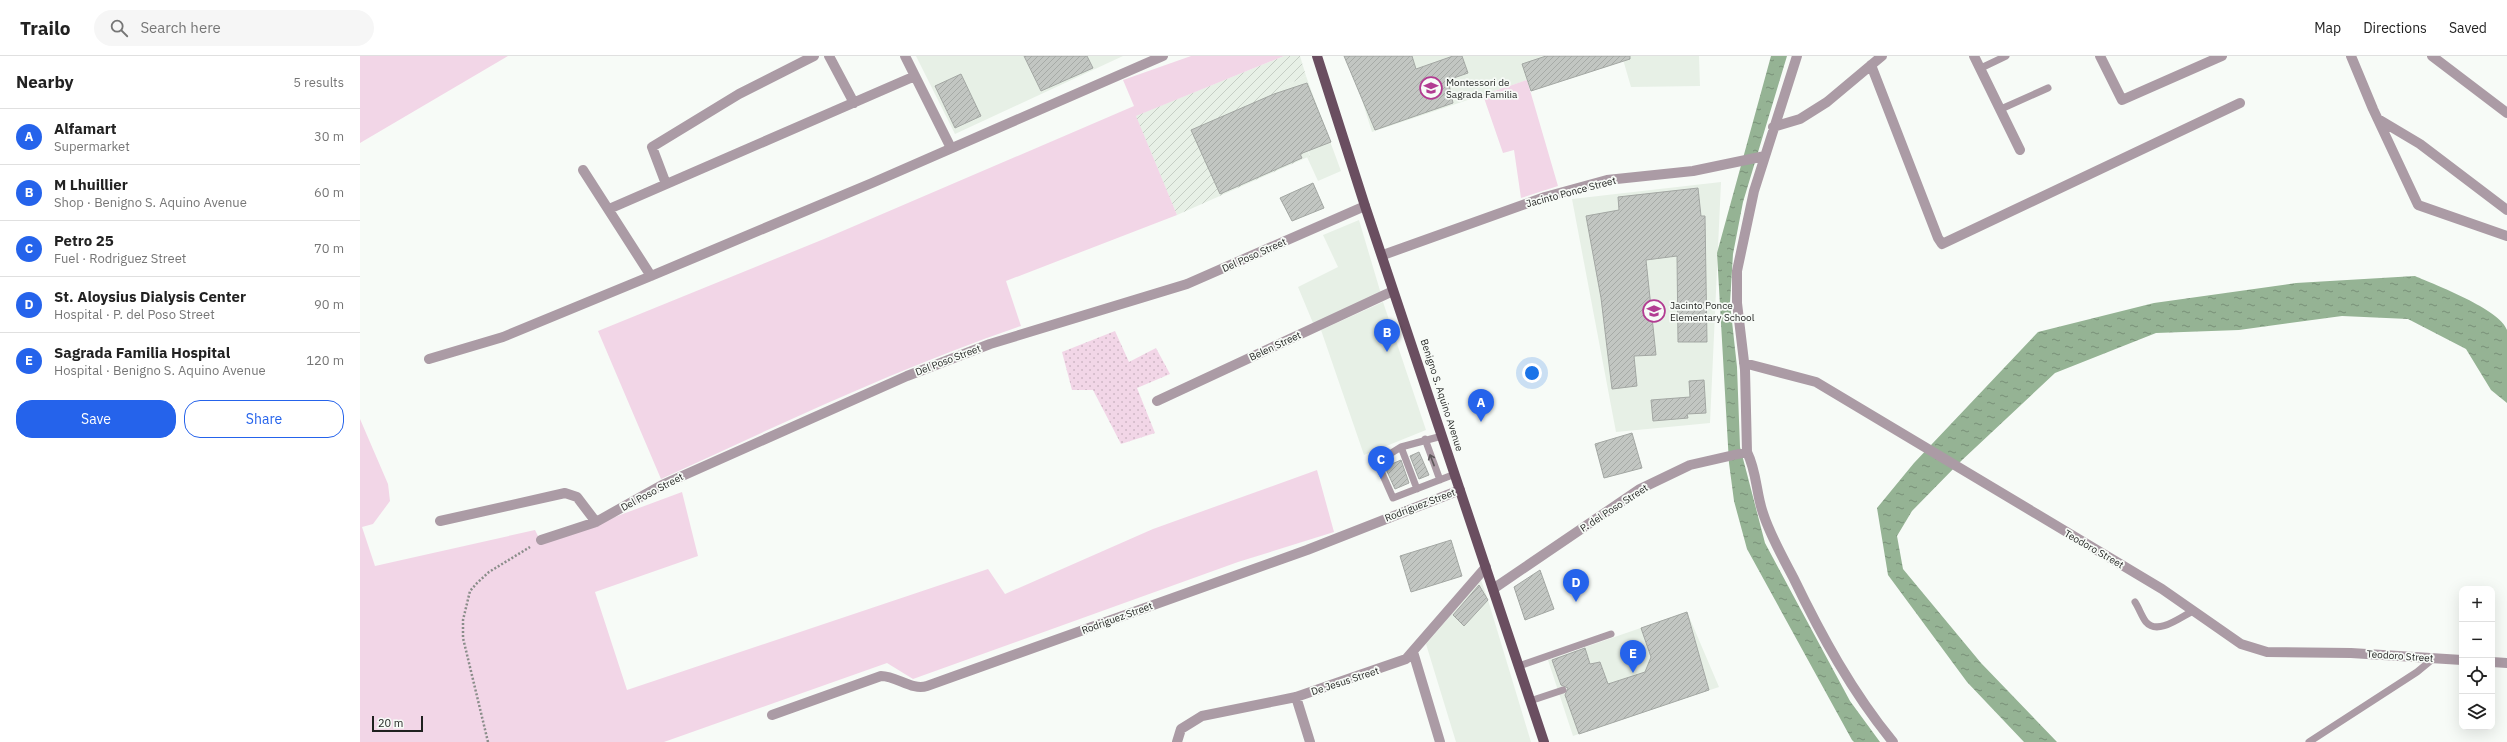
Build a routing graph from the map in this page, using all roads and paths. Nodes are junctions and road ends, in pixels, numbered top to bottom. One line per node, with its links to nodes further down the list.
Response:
1 (814, 56): 28 (street)
2 (829, 56): 18 (street)
3 (905, 56): 16 (street)
4 (1163, 56): 24 (street)
5 (1318, 56): 29 (main road, Benigno S. Aquino Avenue)
6 (1797, 56): 23 (street)
7 (1882, 56): 14 (street)
8 (1974, 56): 15 (street)
9 (2006, 56): 15 (lane)
10 (2100, 56): 11 (street)
11 (2222, 56)
12 (2351, 56): 22 (street)
13 (2432, 56): 21 (street)
14 (1871, 65): 19 (street); 23 (street)
15 (1982, 68): 20 (street)
16 (915, 76): 18 (street); 24 (street)
17 (2048, 88): 20 (lane)
18 (854, 103): 28 (street)
19 (2240, 103)
20 (2001, 109): 25 (street)
21 (2507, 113)
22 (2378, 119): 31 (street); 32 (street)
23 (1773, 127): 26 (street)
24 (950, 148): 34 (street)
25 (2020, 150)
26 (1765, 156): 33 (street, Jacinto Ponce Street); 37 (street)
27 (583, 170): 30 (street)
28 (666, 184): 30 (street)
29 (1365, 206): 33 (main road, Benigno S. Aquino Avenue); 48 (street, Del Poso Street)
30 (609, 209): 34 (street)
31 (2507, 210)
32 (2507, 236)
33 (1383, 255): 35 (main road, Benigno S. Aquino Avenue)
34 (651, 276): 36 (street)
35 (1393, 291): 38 (street, Belen Street); 39 (main road, Benigno S. Aquino Avenue)
36 (429, 360)
37 (1744, 363): 42 (street); 53 (street, Teodoro Street)
38 (1157, 401)
39 (1442, 436): 40 (lane); 43 (main road, Benigno S. Aquino Avenue)
40 (1424, 439): 41 (lane); 44 (lane, one-way to 40)
41 (1401, 447): 45 (lane); 45 (lane)
42 (1747, 452): 51 (street, P. del Poso Street); 70 (street)
43 (1455, 474): 44 (lane); 46 (main road, Benigno S. Aquino Avenue)
44 (1440, 480): 45 (lane)
45 (1417, 489)
46 (1460, 490): 50 (main road, Benigno S. Aquino Avenue); 64 (street, Rodriguez Street)
47 (440, 521): 48 (street)
48 (596, 522): 49 (street, Del Poso Street)
49 (540, 540): 65 (path)
50 (1486, 567): 51 (main road, Benigno S. Aquino Avenue); 55 (street, De Jesus Street)
51 (1493, 589): 60 (main road, Benigno S. Aquino Avenue)
52 (2135, 602): 53 (lane)
53 (2193, 611): 56 (street, Teodoro Street)
54 (1611, 634): 60 (lane)
55 (1413, 652): 62 (street, De Jesus Street); 68 (street)
56 (2434, 658): 57 (street, Teodoro Street); 71 (lane)
57 (2459, 660)
58 (2495, 662): 59 (street)
59 (2507, 663)
60 (1519, 666): 63 (main road, Benigno S. Aquino Avenue)
61 (1563, 690): 63 (lane)
62 (1296, 697): 66 (street, De Jesus Street); 67 (street)
63 (1530, 702): 69 (main road, Benigno S. Aquino Avenue)
64 (772, 715)
65 (488, 742)
66 (1177, 742)
67 (1310, 742)
68 (1440, 742)
69 (1544, 742)
70 (1893, 742)
71 (2308, 742)

